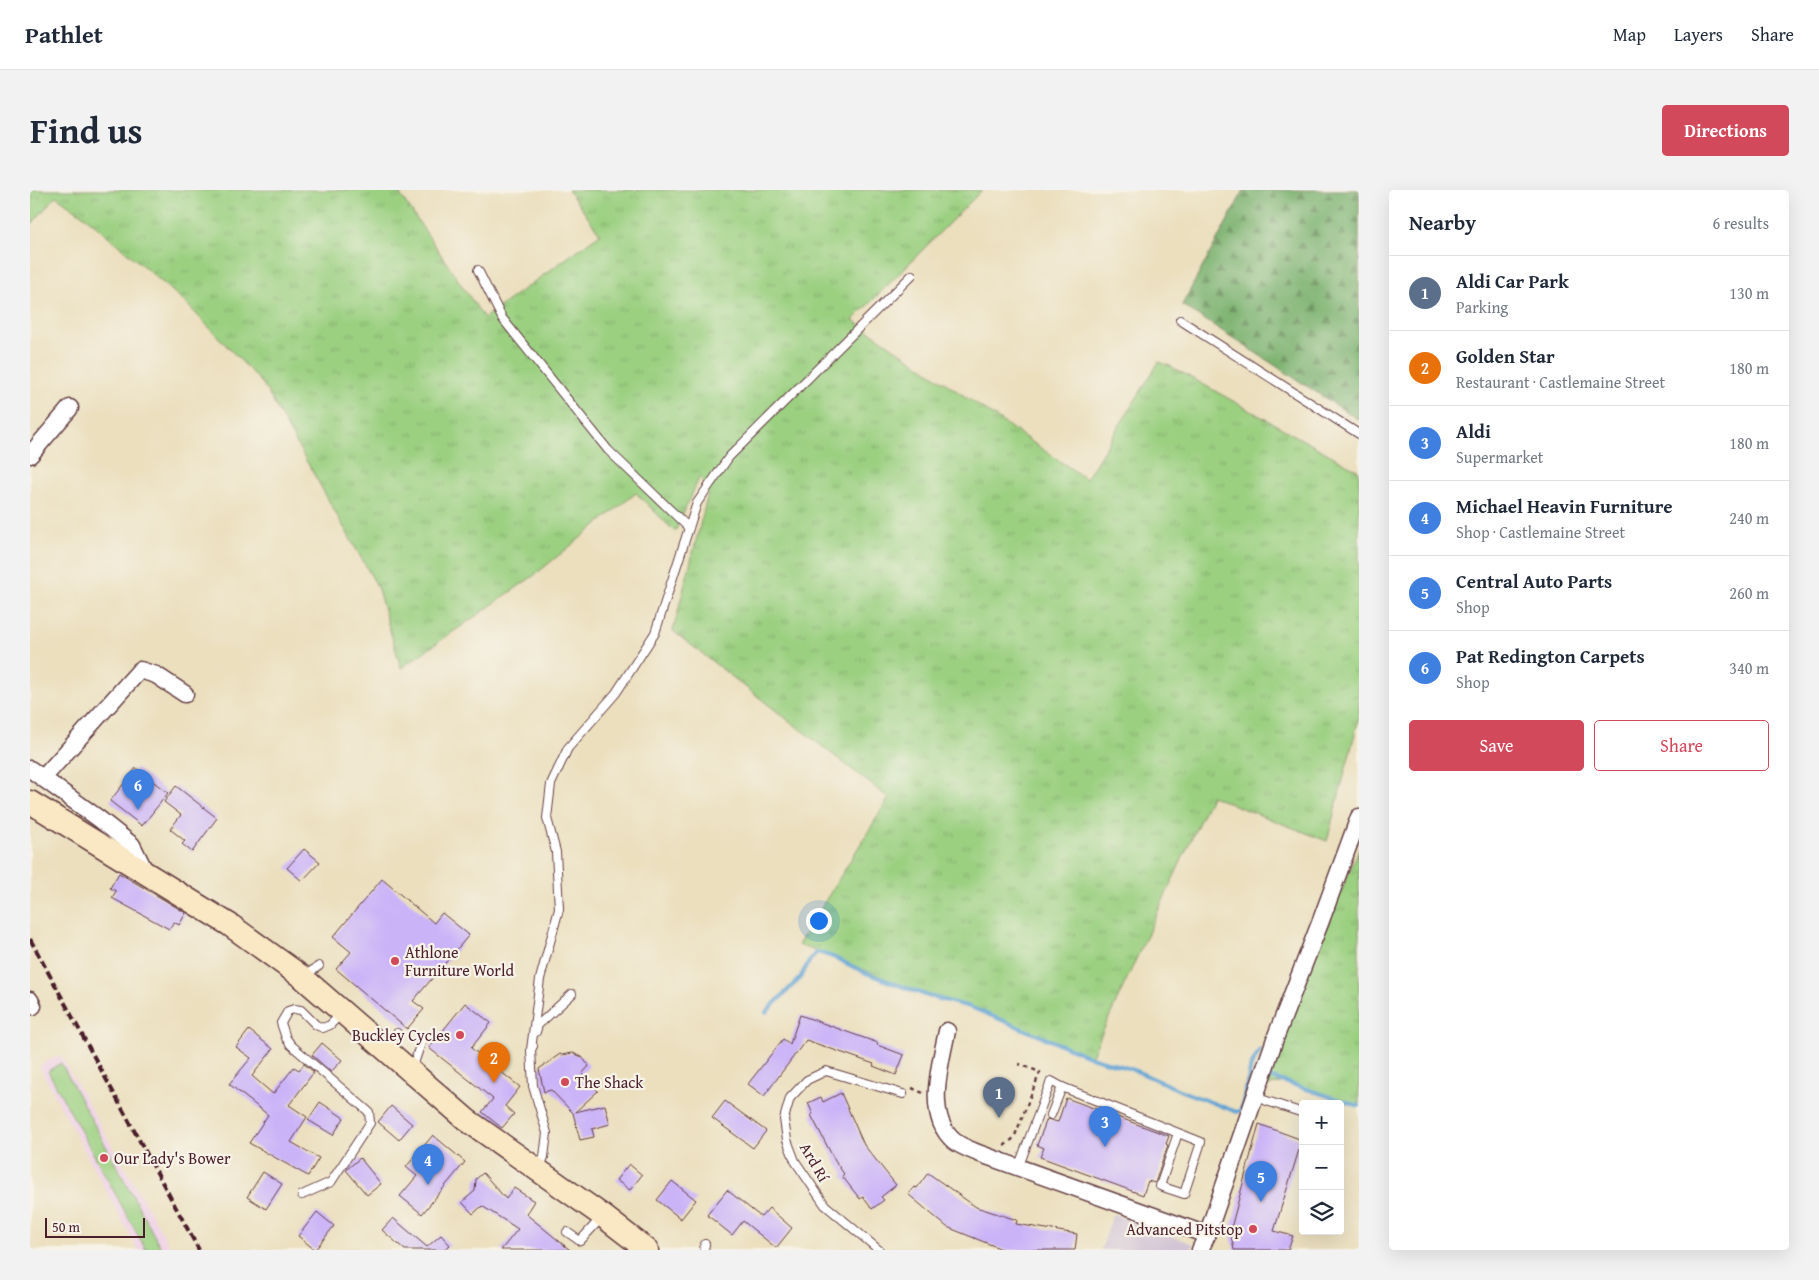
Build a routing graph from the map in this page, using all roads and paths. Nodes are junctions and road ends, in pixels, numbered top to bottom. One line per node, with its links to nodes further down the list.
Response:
1 (478, 270): 7 (lane)
2 (912, 275): 7 (lane)
3 (1180, 320): 5 (lane)
4 (70, 408): 6 (street)
5 (1359, 434)
6 (30, 455)
7 (689, 528): 17 (lane)
8 (185, 694): 9 (street)
9 (37, 774): 12 (street)
10 (30, 802): 12 (main road)
11 (1359, 817): 21 (street)
12 (146, 873): 14 (main road)
13 (572, 994): 17 (lane)
14 (342, 1012): 19 (main road); 29 (lane)
15 (947, 1030): 27 (street)
16 (422, 1040): 19 (lane)
17 (531, 1050): 28 (lane)
18 (1020, 1064): 26 (path)
19 (411, 1071): 28 (main road)
20 (1062, 1086): 24 (lane); 25 (lane); 27 (lane)
21 (1257, 1090): 23 (lane); 32 (street)
22 (903, 1094): 34 (lane, Ard Rí)
23 (1299, 1111)
24 (1051, 1115)
25 (1178, 1133): 25 (lane)
26 (998, 1149)
27 (1018, 1168): 32 (street)
28 (543, 1174): 30 (main road)
29 (302, 1195)
30 (603, 1216): 31 (lane); 33 (main road)
31 (567, 1232)
32 (1204, 1243)
33 (647, 1250)
34 (879, 1250)

